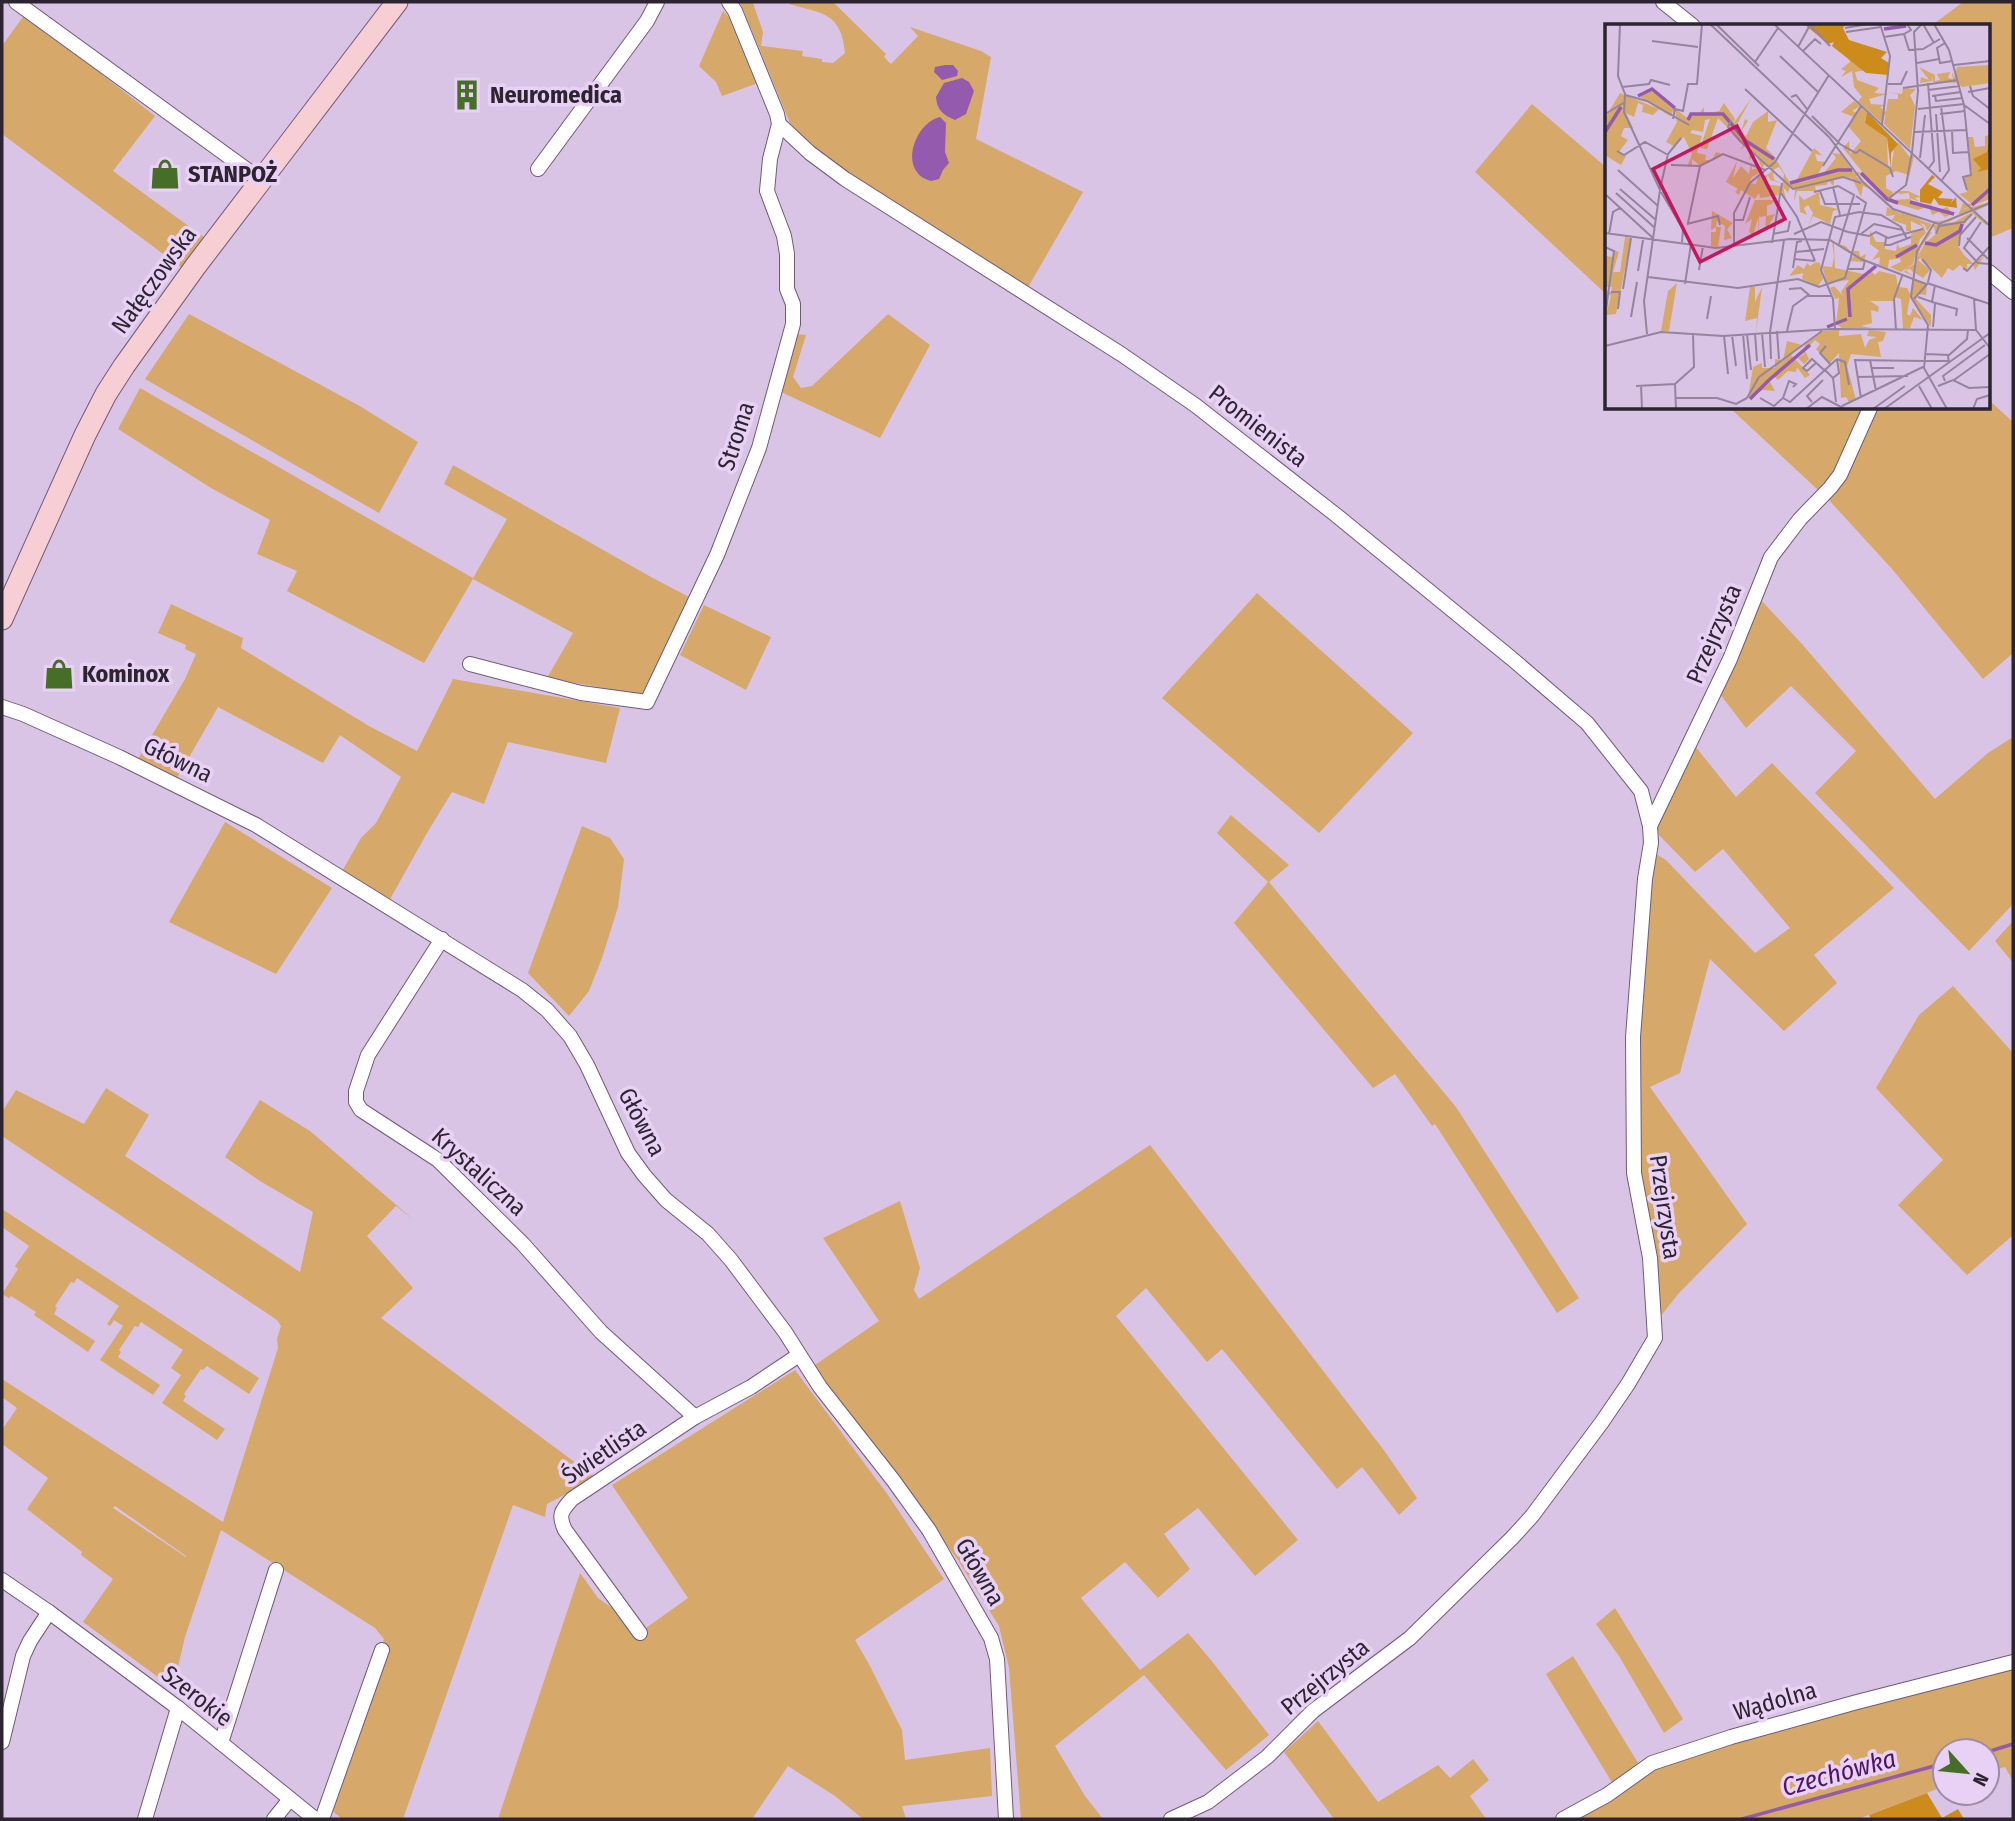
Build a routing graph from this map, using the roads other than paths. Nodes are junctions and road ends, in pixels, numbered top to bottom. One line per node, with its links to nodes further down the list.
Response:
1 (16, 2): 9 (street)
2 (397, 2): 9 (main road, Nałęczowska)
3 (657, 2): 8 (street)
4 (729, 2): 7 (street)
5 (1663, 2): 6 (street)
6 (1690, 24)
7 (779, 124): 14 (street, Stroma); 16 (street, Promienista)
8 (538, 169)
9 (261, 180): 13 (main road, Nałęczowska)
10 (1990, 273): 11 (street)
11 (2013, 292)
12 (1869, 410): 16 (street, Przejrzysta)
13 (2, 619)
14 (470, 664)
15 (2, 707): 17 (street, Główna)
16 (1650, 825): 35 (street, Przejrzysta)
17 (442, 939): 18 (street, Główna); 19 (street, Krystaliczna)
18 (799, 1355): 19 (street, Świetlista); 34 (street, Główna)
19 (695, 1417): 23 (street, Świetlista)
20 (276, 1570): 28 (street)
21 (2, 1580): 22 (street, Szerokie)
22 (48, 1612): 26 (street, Szerokie); 27 (street)
23 (640, 1633)
24 (382, 1650): 33 (street)
25 (2013, 1662): 36 (street, Wądolna)
26 (178, 1708): 28 (street, Szerokie); 30 (street)
27 (2, 1742)
28 (221, 1743): 29 (street, Szerokie)
29 (290, 1799): 31 (street); 32 (street, Szerokie)
30 (145, 1819)
31 (274, 1819)
32 (315, 1819)
33 (323, 1819)
34 (1006, 1819)
35 (1171, 1819)
36 (1563, 1819)

